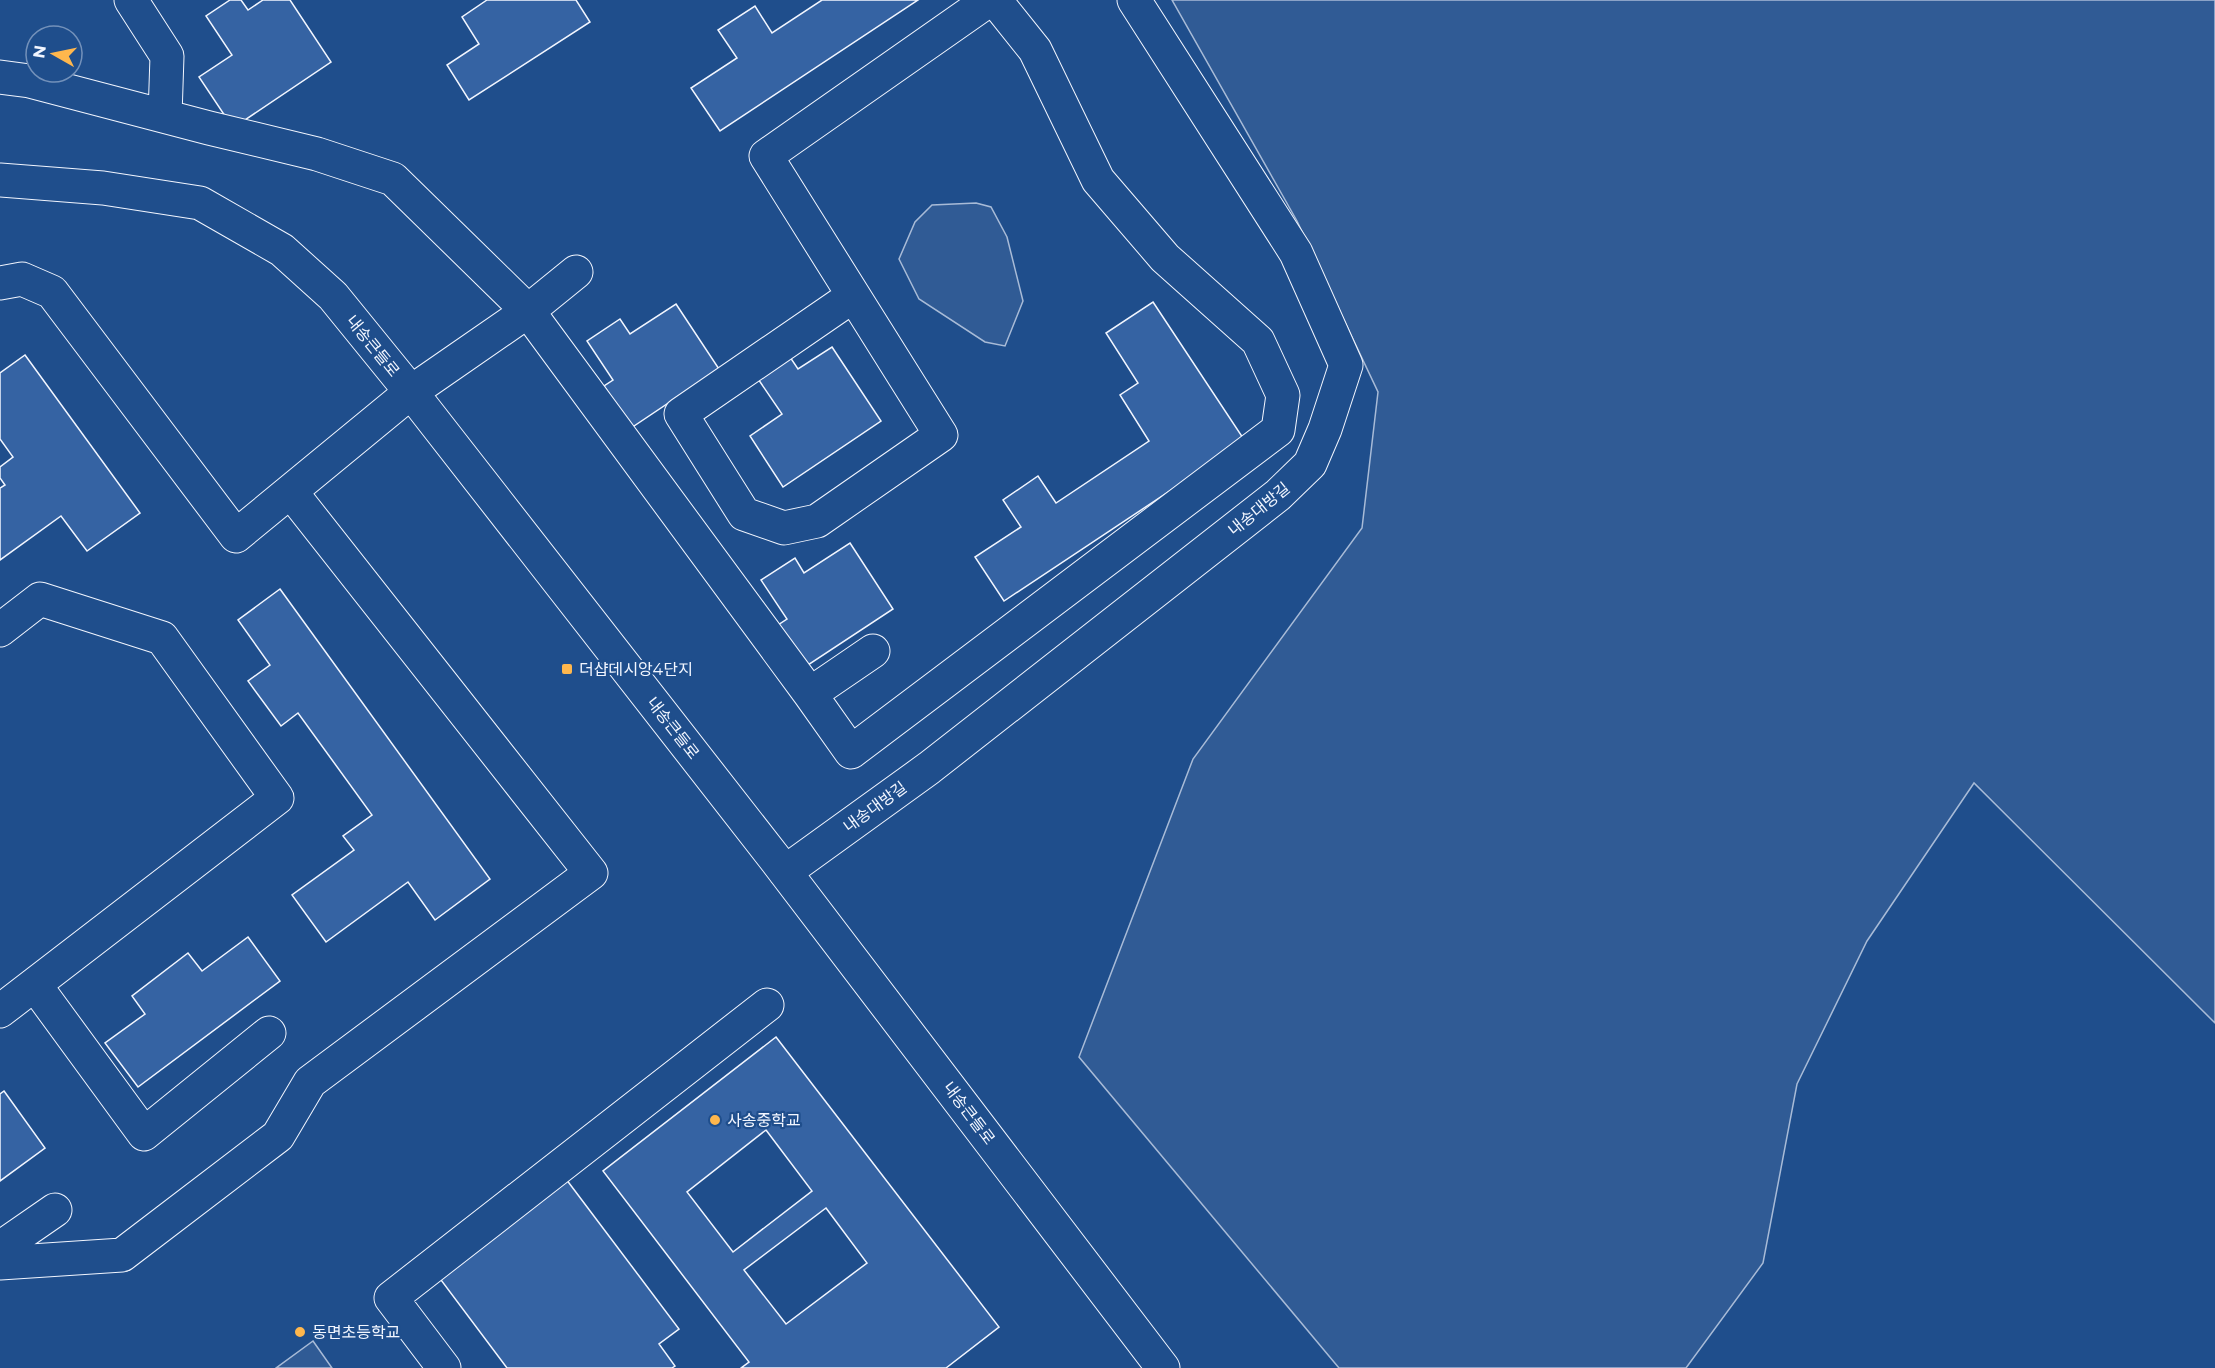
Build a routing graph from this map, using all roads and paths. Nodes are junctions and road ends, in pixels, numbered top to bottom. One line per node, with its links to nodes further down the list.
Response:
1 (131, 0): 6 (street)
2 (989, 0): 10 (street)
3 (995, 0): 16 (street)
4 (1134, 0): 17 (street, 내송대방길)
5 (0, 77): 6 (street)
6 (165, 116): 11 (street)
7 (0, 180): 12 (street, 내송큰들로)
8 (576, 272): 11 (street)
9 (0, 283): 13 (street)
10 (853, 296): 10 (street)
11 (528, 311): 12 (street); 16 (street)
12 (411, 392): 13 (street); 17 (street, 내송큰들로)
13 (291, 492): 24 (street)
14 (0, 630): 18 (street)
15 (873, 651): 16 (street)
16 (810, 694)
17 (785, 872): 26 (street, 내송큰들로)
18 (35, 984): 20 (street); 21 (street)
19 (766, 1005): 25 (street)
20 (0, 1011)
21 (269, 1033)
22 (55, 1210): 23 (street)
23 (0, 1248)
24 (0, 1263)
25 (444, 1368)
26 (1163, 1368)

